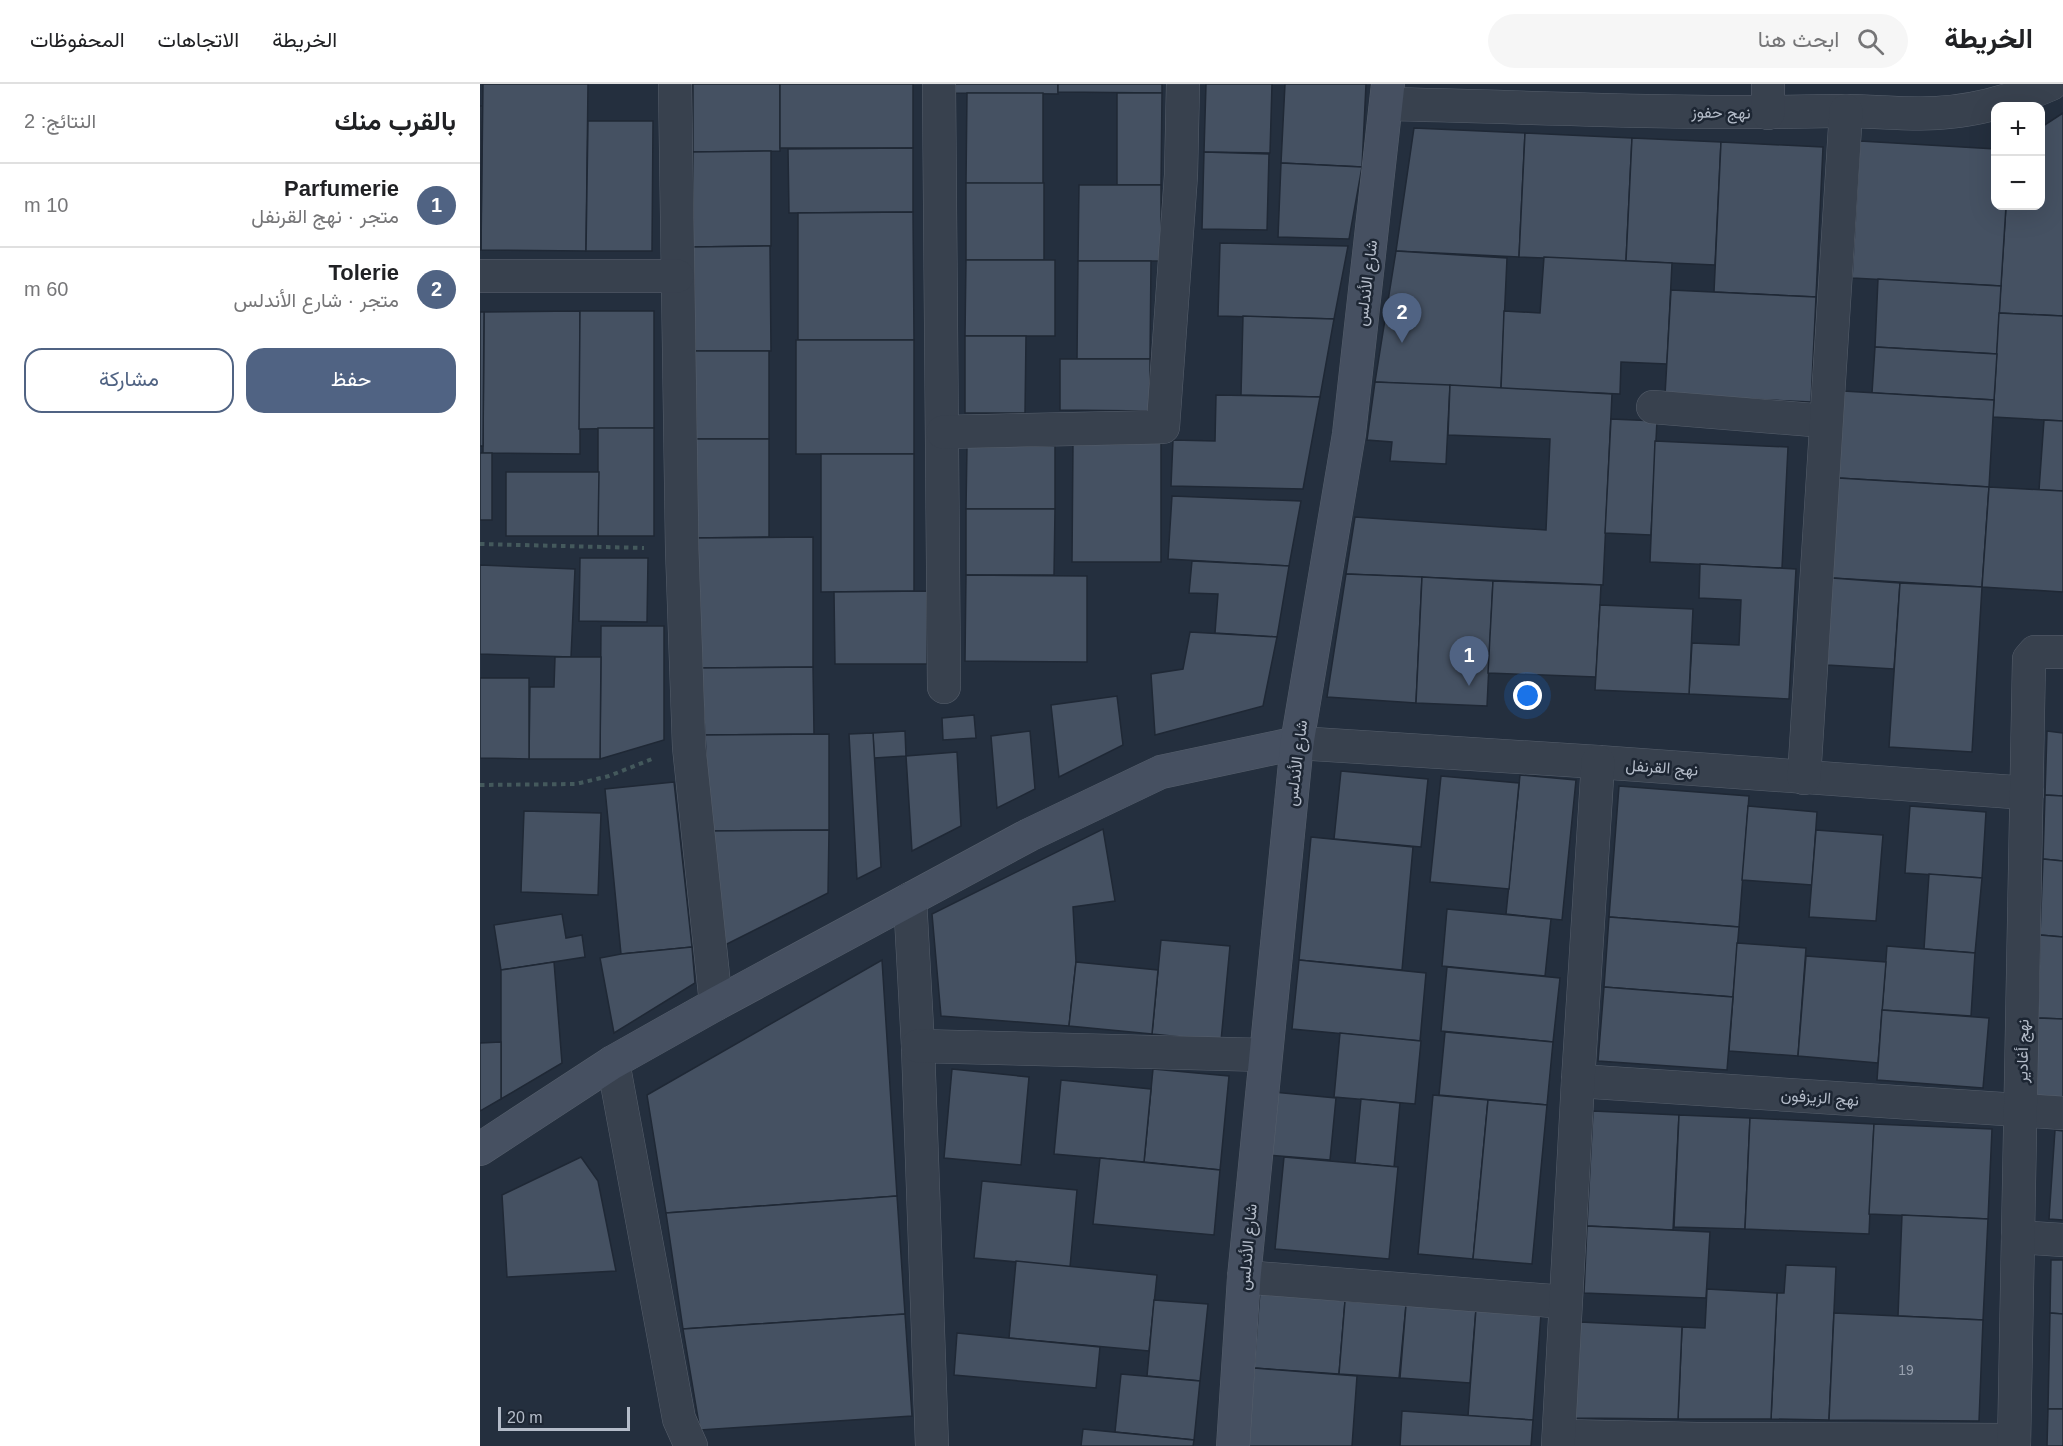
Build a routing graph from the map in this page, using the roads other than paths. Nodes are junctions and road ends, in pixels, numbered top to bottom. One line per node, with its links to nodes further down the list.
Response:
1 (675, 84): 9 (street)
2 (939, 84): 12 (street)
3 (1183, 84): 12 (street)
4 (2051, 84): 7 (street, نهج حفوز)
5 (1387, 94): 6 (street, نهج حفوز); 15 (street, شارع الأندلس)
6 (1768, 98): 7 (street, نهج حفوز)
7 (1846, 111): 11 (street)
8 (480, 276): 9 (street)
9 (677, 276): 20 (street)
10 (1653, 407): 11 (street)
11 (1825, 421): 17 (street)
12 (942, 432): 14 (street)
13 (2063, 652): 18 (street, نهج أغادير)
14 (944, 687)
15 (1297, 743): 16 (street, نهج القرنفل); 19 (street); 22 (street, شارع الأندلس)
16 (1598, 762): 17 (street, نهج القرنفل); 24 (street)
17 (1804, 778): 18 (street, نهج القرنفل)
18 (2027, 793): 25 (street, نهج أغادير)
19 (910, 899): 20 (street); 21 (street)
20 (716, 1004): 23 (street)
21 (918, 1046): 22 (street); 36 (street)
22 (1265, 1055): 30 (street, شارع الأندلس)
23 (613, 1062): 27 (street); 35 (street)
24 (1578, 1081): 25 (street, نهج الزيزفون); 31 (street)
25 (2020, 1111): 26 (street, نهج الزيزفون); 28 (street, نهج أغادير)
26 (2063, 1113)
27 (480, 1149)
28 (2018, 1237): 29 (street); 34 (street, نهج أغادير)
29 (2063, 1240)
30 (1244, 1277): 31 (street); 37 (street, شارع الأندلس)
31 (1565, 1302): 32 (street)
32 (1559, 1441): 33 (street)
33 (1697, 1443): 34 (street)
34 (2014, 1443)
35 (691, 1446)
36 (933, 1446)
37 (1233, 1446)

